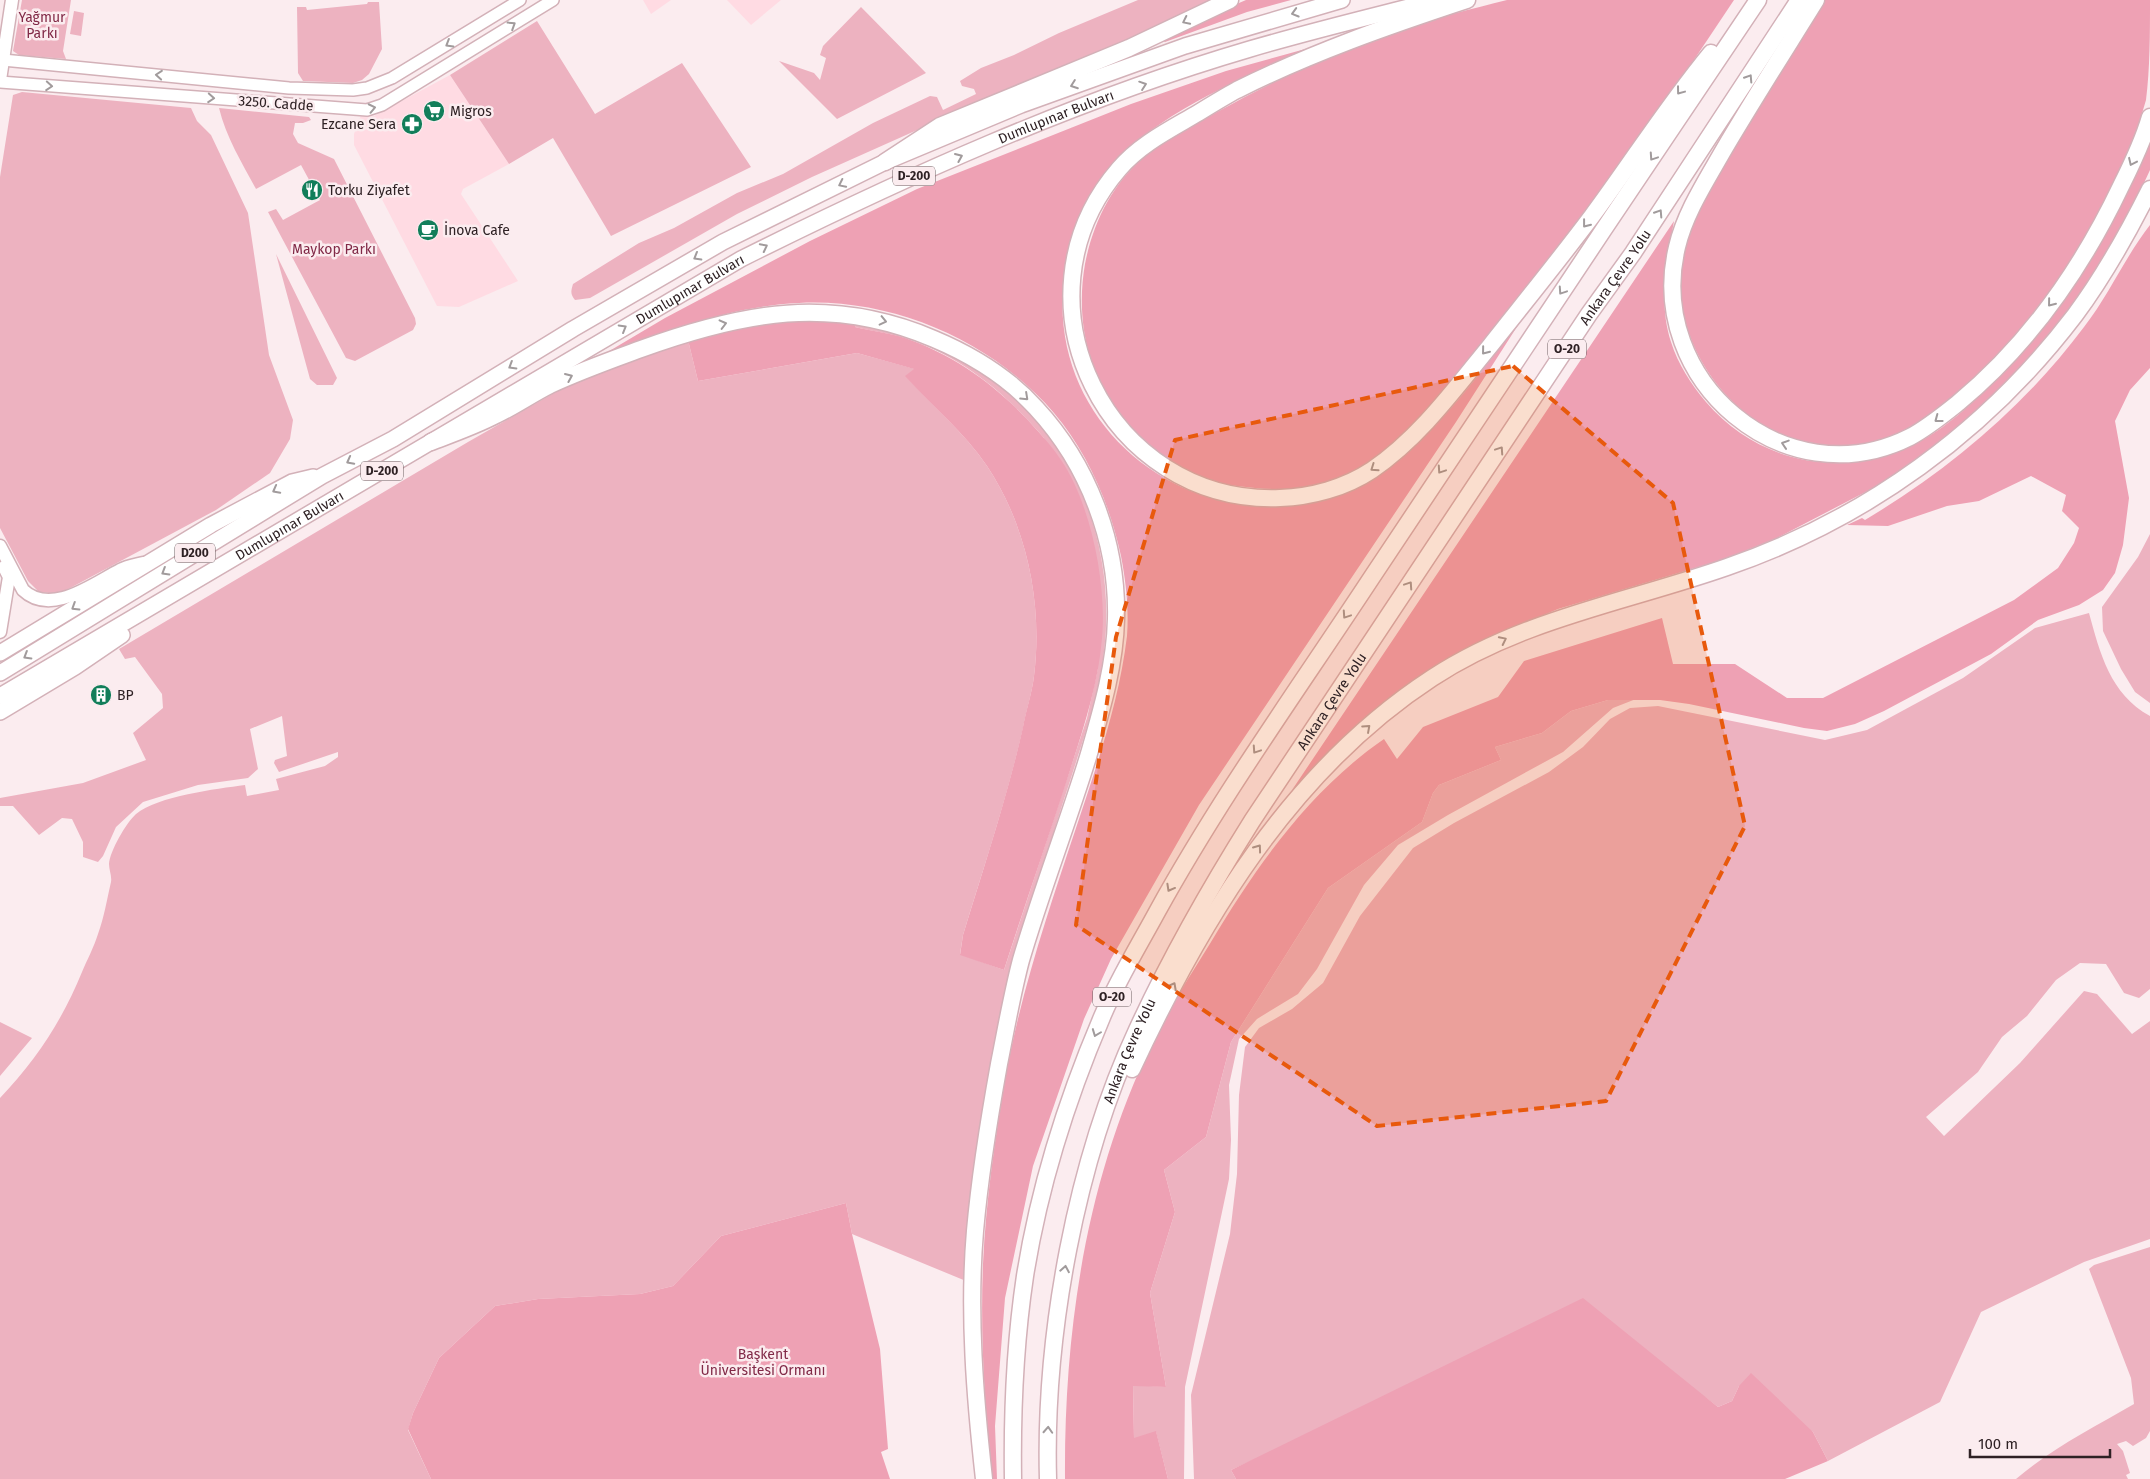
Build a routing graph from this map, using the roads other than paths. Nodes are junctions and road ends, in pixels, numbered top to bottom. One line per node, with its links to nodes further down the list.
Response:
1 (12, 0): 11 (main road)
2 (520, 0): 14 (street, 3250. Cadde, one-way to 14)
3 (552, 0): 16 (street, 3250. Cadde, one-way to 3)
4 (1230, 0): 18 (highway, one-way to 18)
5 (1342, 0): 18 (highway, Dumlupınar Bulvarı / D-200, one-way to 18)
6 (1436, 0): 21 (highway, Dumlupınar Bulvarı / D-200, one-way to 6)
7 (1467, 0): 8 (highway, one-way to 7)
8 (1757, 0): 34 (highway, O-20, one-way to 34)
9 (1799, 0): 32 (highway, Ankara Çevre Yolu / O-20, one-way to 9)
10 (1816, 0): 17 (highway, one-way to 10)
11 (1, 60): 12 (main road); 13 (street, 3250. Cadde, one-way to 11)
12 (0, 81): 15 (street, 3250. Cadde, one-way to 15)
13 (289, 88): 14 (street, 3250. Cadde); 15 (street)
14 (350, 90): 16 (street)
15 (288, 104): 16 (street, 3250. Cadde)
16 (347, 108)
17 (2150, 117)
18 (885, 162): 20 (highway, Dumlupınar Bulvarı / D-200, one-way to 20)
19 (2150, 189): 32 (highway, one-way to 19)
20 (393, 439): 22 (highway, Dumlupınar Bulvarı / D200, one-way to 22)
21 (431, 442): 23 (highway, Dumlupınar Bulvarı / D-200); 33 (highway, one-way to 33)
22 (322, 476): 25 (highway, one-way to 25); 29 (highway, Dumlupınar Bulvarı / D200, one-way to 29)
23 (334, 499): 30 (highway, Dumlupınar Bulvarı / D200); 31 (highway)
24 (0, 546): 25 (main road)
25 (152, 560): 28 (highway, one-way to 28)
26 (2, 562): 27 (main road)
27 (0, 632)
28 (0, 653)
29 (0, 673)
30 (0, 696)
31 (0, 712)
32 (1095, 1139): 35 (highway, Ankara Çevre Yolu / O-20, one-way to 32)
33 (984, 1479)
34 (1014, 1479)
35 (1048, 1479)

